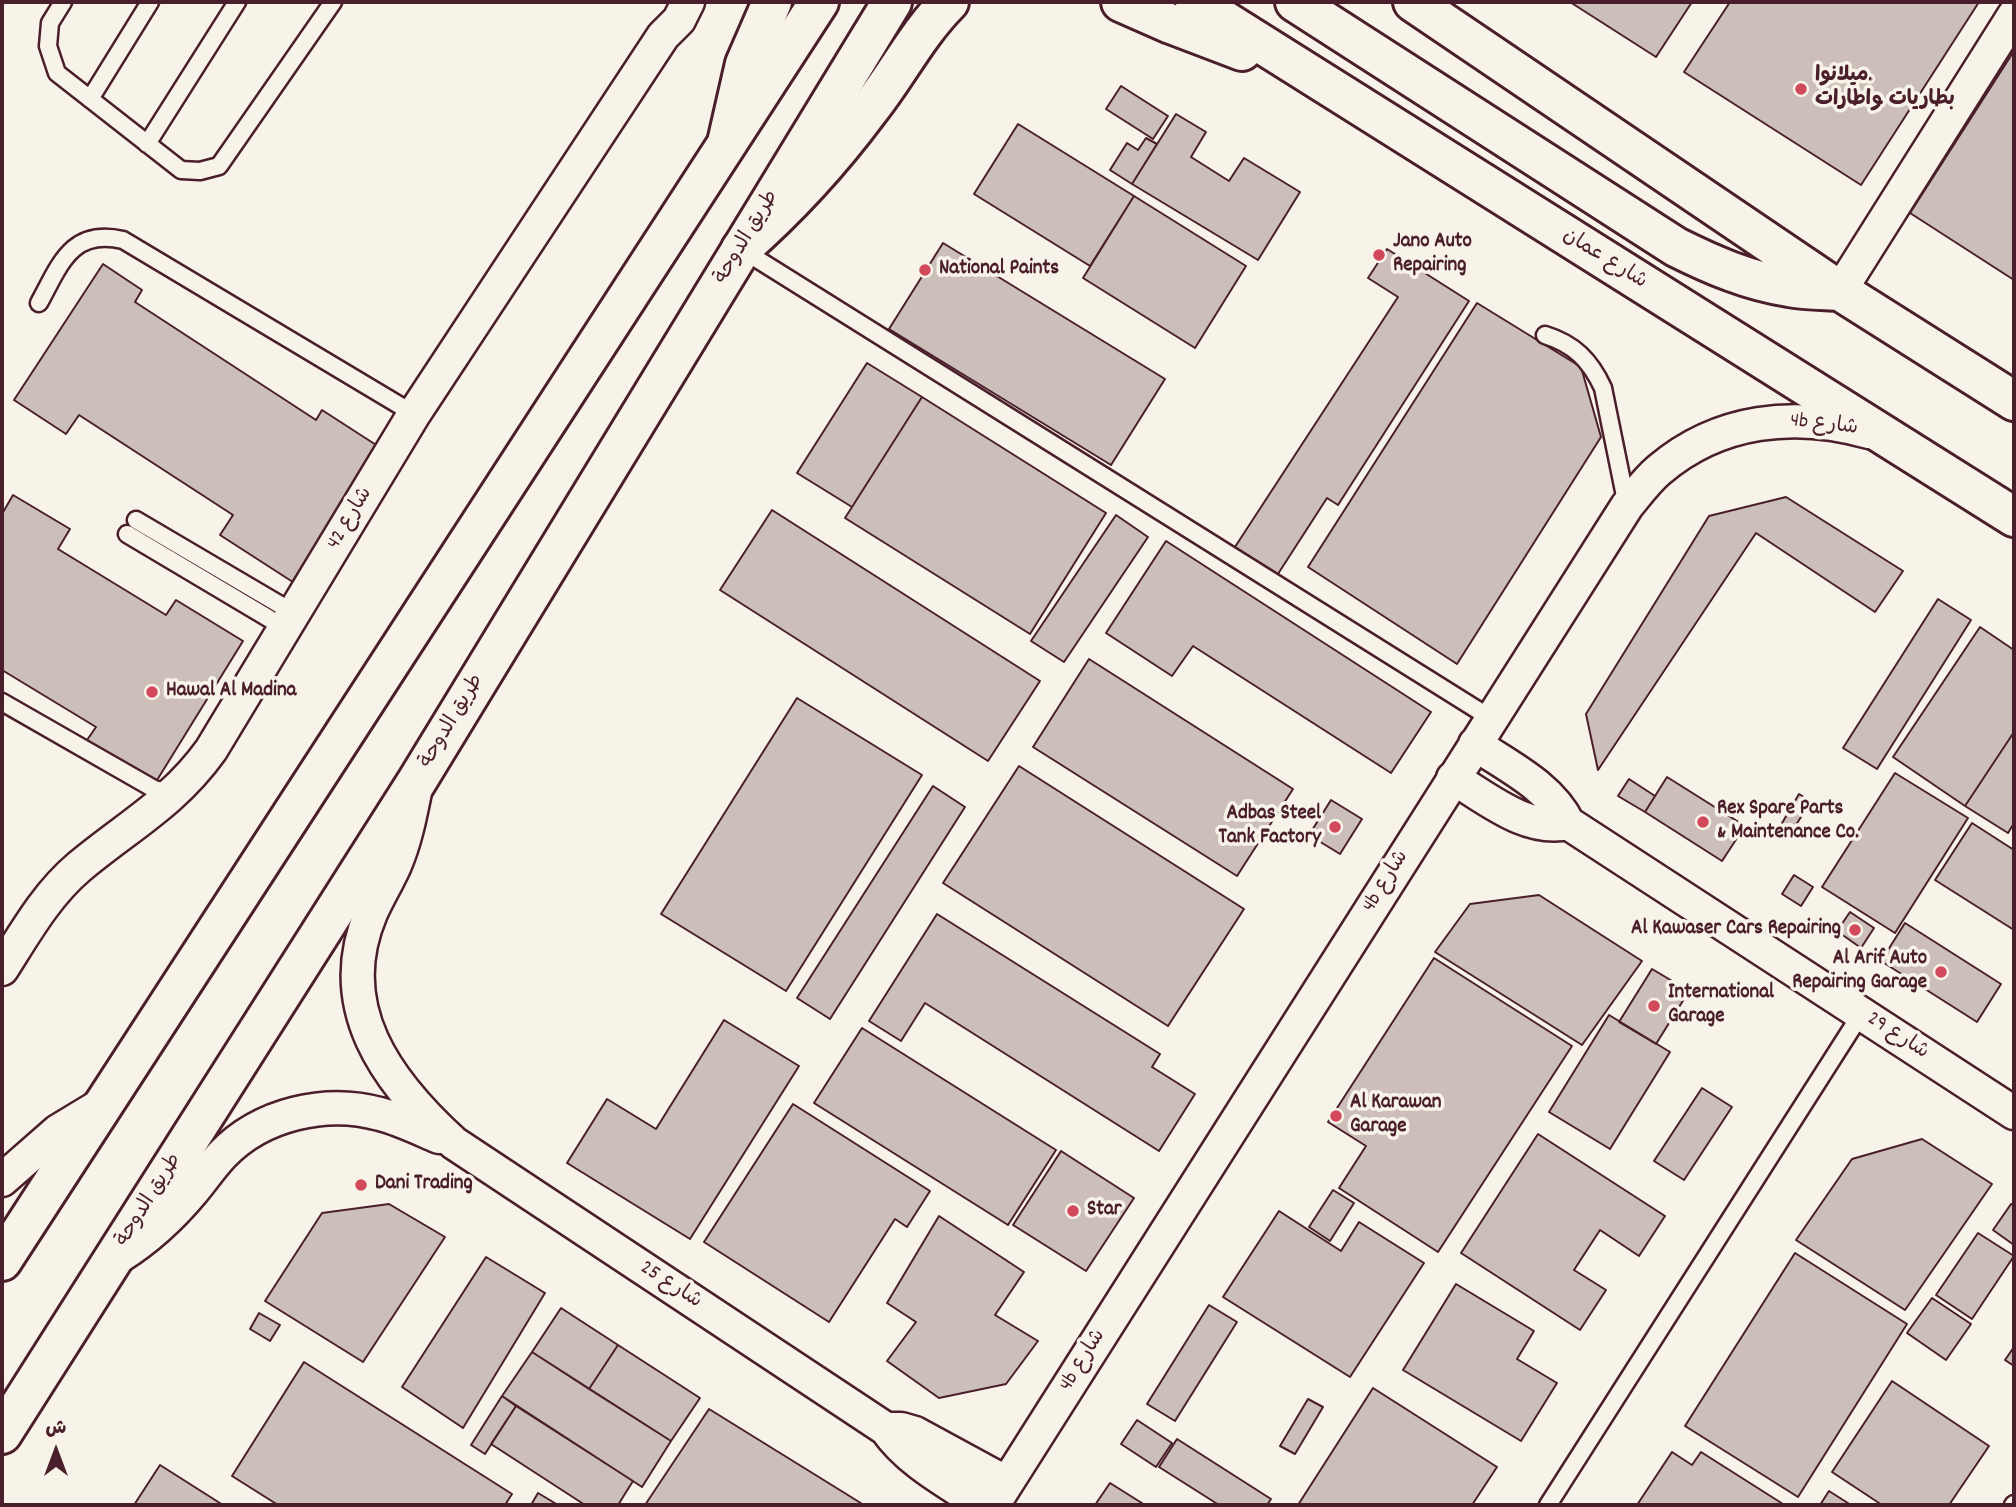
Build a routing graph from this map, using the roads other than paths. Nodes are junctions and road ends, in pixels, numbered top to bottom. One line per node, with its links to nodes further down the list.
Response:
1 (63, 2): 18 (lane)
2 (150, 2): 18 (lane)
3 (237, 2): 20 (lane)
4 (334, 2): 20 (lane)
5 (669, 2): 16 (street, شارع 42)
6 (688, 2): 16 (street, شارع 42)
7 (772, 2): 19 (main road)
8 (819, 2): 19 (main road)
9 (892, 2): 21 (main road, طريق الدوحة)
10 (949, 2): 21 (main road)
11 (1121, 2): 17 (main road)
12 (1195, 2): 17 (main road, شارع عمان)
13 (1295, 2): 22 (main road)
14 (1413, 2): 22 (main road)
15 (2014, 15): 22 (street)
16 (663, 36): 26 (street, شارع 42)
17 (1294, 66): 27 (main road, شارع عمان)
18 (90, 99): 20 (lane)
19 (727, 143): 40 (main road)
20 (148, 144)
21 (741, 249): 33 (lane); 35 (main road, طريق الدوحة)
22 (1840, 291): 25 (main road)
23 (39, 303): 26 (lane)
24 (1545, 335): 28 (lane)
25 (2014, 401)
26 (414, 414): 31 (street, شارع 42)
27 (1887, 438): 28 (street, 4b شارع); 29 (main road, شارع عمان)
28 (1627, 506): 33 (street, 4b شارع)
29 (2014, 517)
30 (131, 527): 31 (lane)
31 (290, 620): 36 (street, شارع 42)
32 (2, 702): 36 (lane)
33 (1483, 731): 34 (street, 4b شارع); 37 (street, شارع 29)
34 (1453, 778): 37 (street); 48 (street, 4b شارع)
35 (417, 781): 42 (street, شارع 25); 45 (main road, طريق الدوحة)
36 (174, 794): 38 (street, شارع 42)
37 (1567, 823): 39 (street, شارع 29)
38 (2, 969)
39 (1861, 1014): 41 (street, شارع 29); 50 (lane)
40 (101, 1105): 43 (street); 44 (main road)
41 (2014, 1114)
42 (454, 1143): 45 (street, شارع 25); 46 (street, شارع 25)
43 (2, 1180)
44 (2, 1261)
45 (112, 1262): 47 (main road, طريق الدوحة)
46 (886, 1429): 48 (street, شارع 25); 49 (street, شارع 25)
47 (2, 1434)
48 (1000, 1494)
49 (982, 1505)
50 (1548, 1505)

